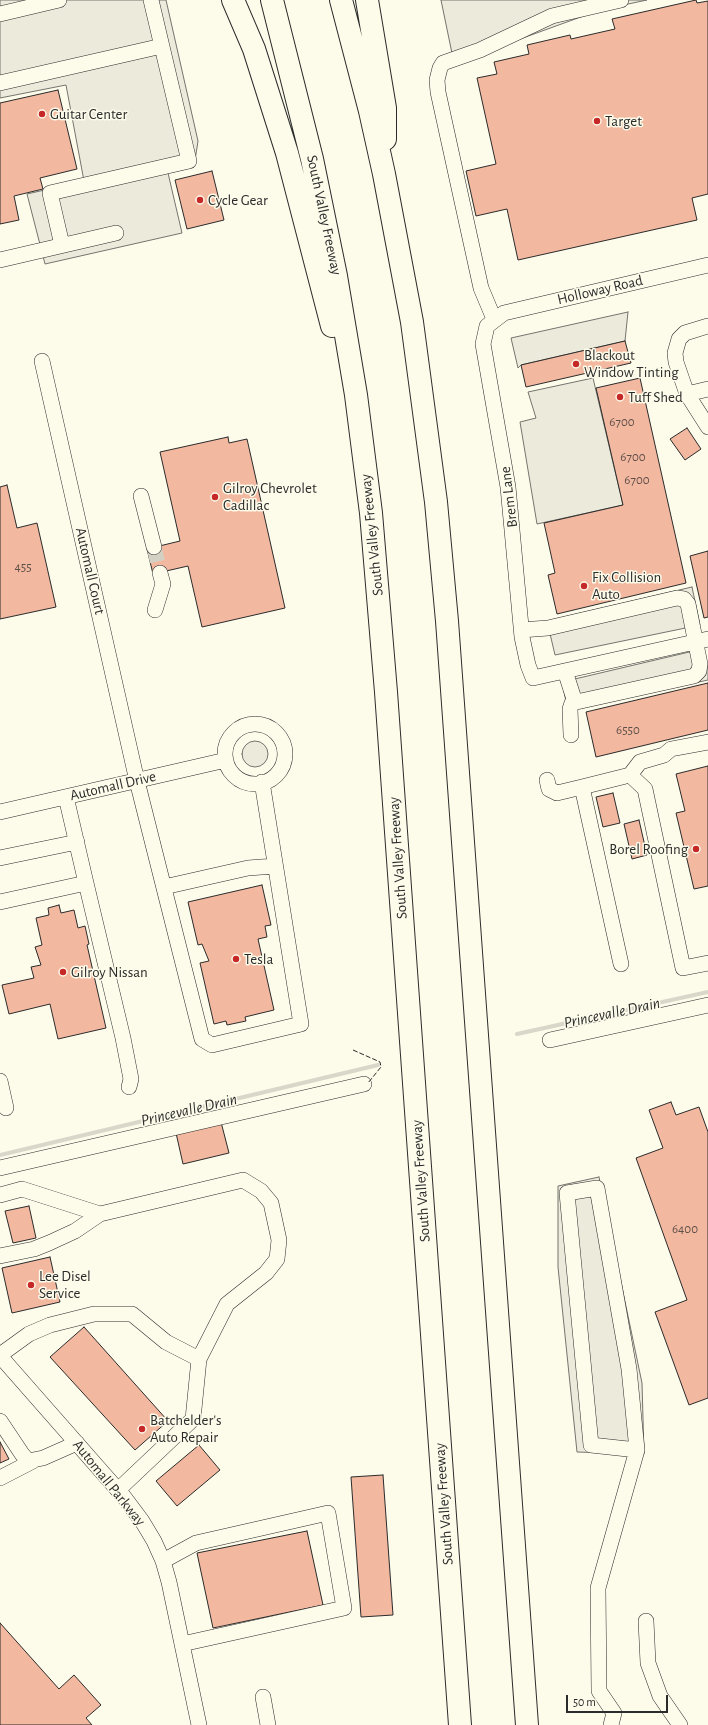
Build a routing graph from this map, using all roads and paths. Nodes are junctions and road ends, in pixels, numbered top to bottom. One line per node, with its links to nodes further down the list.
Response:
1 (59, 0): 8 (street)
2 (151, 0): 9 (street)
3 (233, 0): 22 (highway)
4 (272, 0): 22 (highway, South Valley Freeway)
5 (341, 0): 11 (highway)
6 (367, 0): 11 (highway)
7 (621, 0): 16 (street)
8 (0, 14)
9 (162, 46): 10 (street); 13 (street)
10 (0, 83)
11 (384, 174): 75 (highway)
12 (116, 233): 13 (street)
13 (62, 245): 14 (street)
14 (0, 260)
15 (708, 266): 16 (street, Holloway Road)
16 (494, 319): 27 (street, Brem Lane)
17 (708, 326): 20 (street)
18 (42, 361): 36 (street, Automall Court)
19 (708, 389): 20 (street)
20 (687, 394): 21 (street)
21 (708, 428)
22 (364, 454): 74 (highway, South Valley Freeway)
23 (141, 496): 24 (street)
24 (154, 547)
25 (160, 572): 26 (street)
26 (155, 610)
27 (521, 630): 28 (street); 29 (street, Brem Lane)
28 (702, 640): 29 (street); 30 (street)
29 (565, 671): 30 (street)
30 (575, 702): 31 (street)
31 (571, 735)
32 (708, 742): 34 (street)
33 (226, 760): 36 (street, Automall Drive); 37 (street); 37 (street)
34 (630, 775): 38 (street); 47 (street)
35 (547, 780): 38 (street)
36 (137, 781): 39 (street, Automall Drive); 45 (street, Automall Court)
37 (262, 782): 43 (street)
38 (582, 787): 48 (street)
39 (66, 797): 40 (street, Automall Drive); 41 (street)
40 (0, 812)
41 (76, 842): 42 (street); 44 (street)
42 (0, 858)
43 (275, 866): 45 (street); 45 (street, Automall Court)
44 (86, 883): 46 (street); 53 (street)
45 (164, 887)
46 (0, 902)
47 (708, 963)
48 (621, 964)
49 (708, 1005): 50 (street)
50 (550, 1040)
51 (0, 1080): 54 (street)
52 (364, 1084): 55 (street)
53 (129, 1087)
54 (6, 1108)
55 (0, 1168)
56 (0, 1195): 57 (street)
57 (100, 1214): 58 (street); 60 (street)
58 (0, 1256)
59 (0, 1355): 60 (street); 62 (street, Automall Parkway)
60 (199, 1359): 66 (street)
61 (0, 1421): 64 (street)
62 (77, 1443): 64 (street); 66 (street, Automall Parkway)
63 (637, 1450): 63 (street); 71 (street)
64 (32, 1461): 65 (street)
65 (0, 1478)
66 (118, 1490): 67 (street, Automall Parkway)
67 (163, 1561): 69 (street, Automall Parkway); 69 (street)
68 (646, 1621): 76 (street)
69 (182, 1644): 72 (street, Automall Parkway)
70 (263, 1697): 73 (street)
71 (613, 1719)
72 (199, 1725)
73 (268, 1725)
74 (460, 1725)
75 (527, 1725)
76 (680, 1725)

